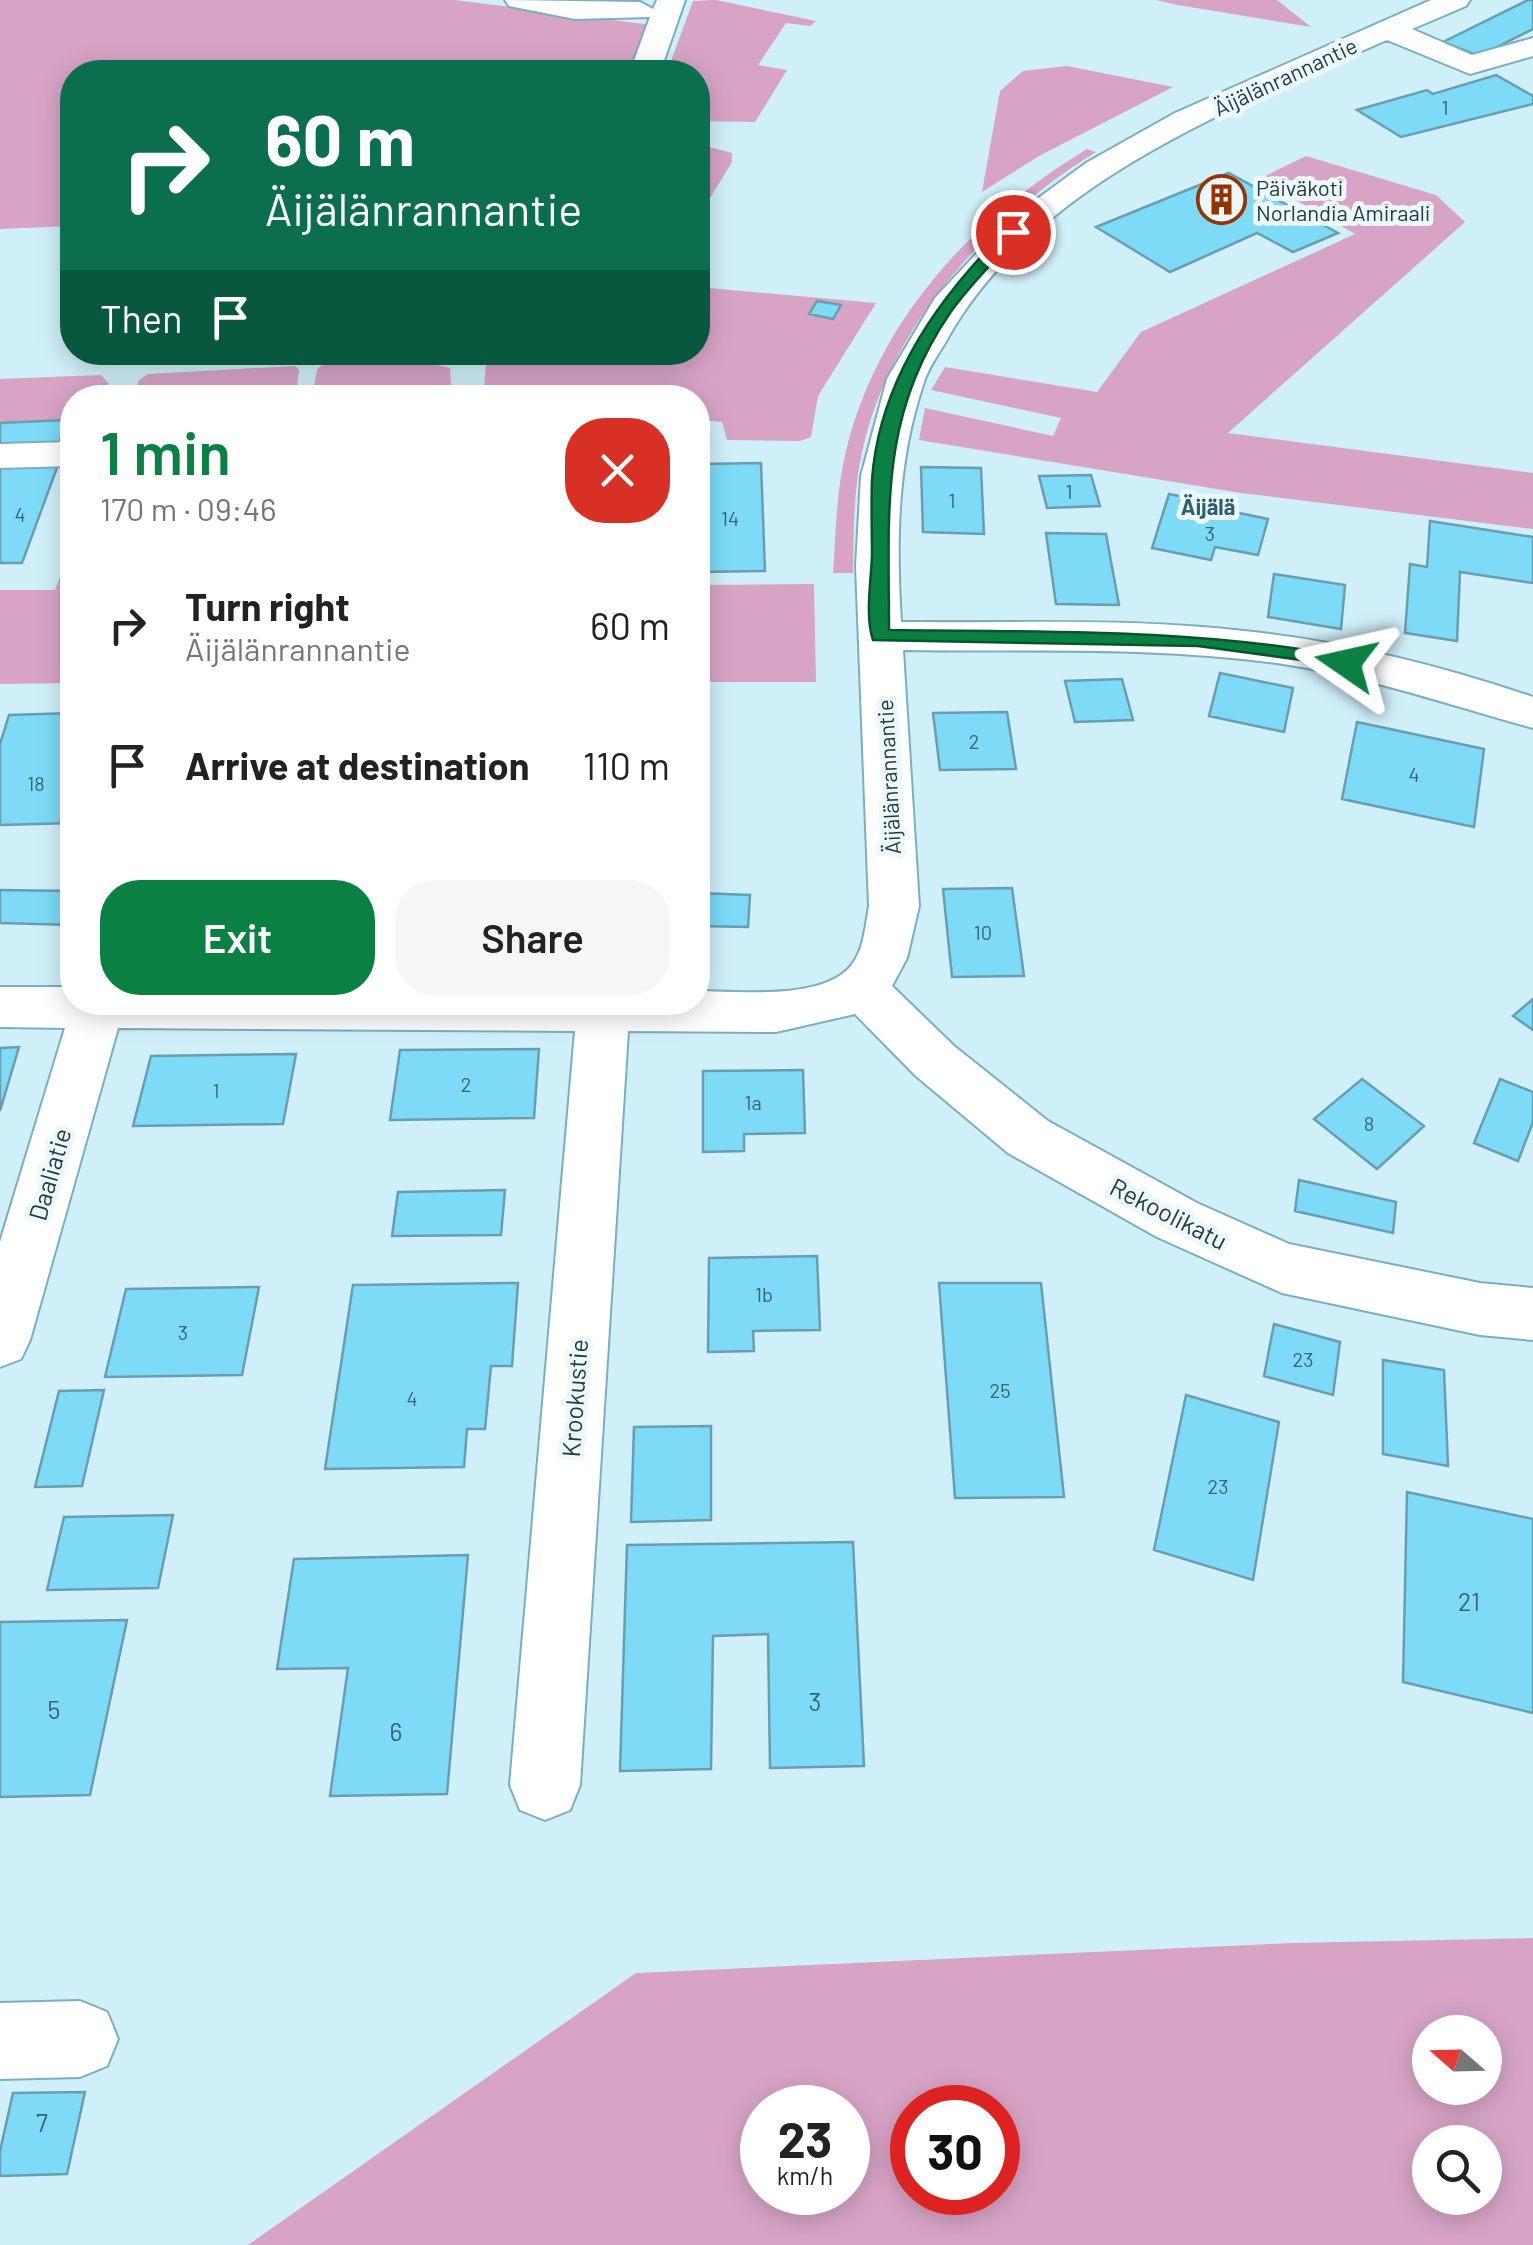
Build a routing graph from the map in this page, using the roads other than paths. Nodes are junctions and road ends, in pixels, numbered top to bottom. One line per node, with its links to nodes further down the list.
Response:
1 (519, 0): 4 (street)
2 (671, 0): 7 (street)
3 (1456, 0): 5 (street, Äijälänrannantie)
4 (640, 11)
5 (1389, 30): 6 (street); 10 (street, Äijälänrannantie)
6 (1533, 47)
7 (649, 60)
8 (60, 454): 9 (street)
9 (0, 456)
10 (880, 636): 11 (street); 12 (street, Äijälänrannantie)
11 (1533, 713)
12 (862, 990): 15 (street); 18 (street, Rekoolikatu)
13 (0, 1007): 14 (street)
14 (60, 1008)
15 (710, 1012)
16 (96, 1015): 19 (street, Daaliatie)
17 (603, 1015): 20 (street, Krookustie)
18 (1533, 1314)
19 (0, 1340)
20 (544, 1785)
21 (80, 2040): 22 (street)
22 (0, 2041)

